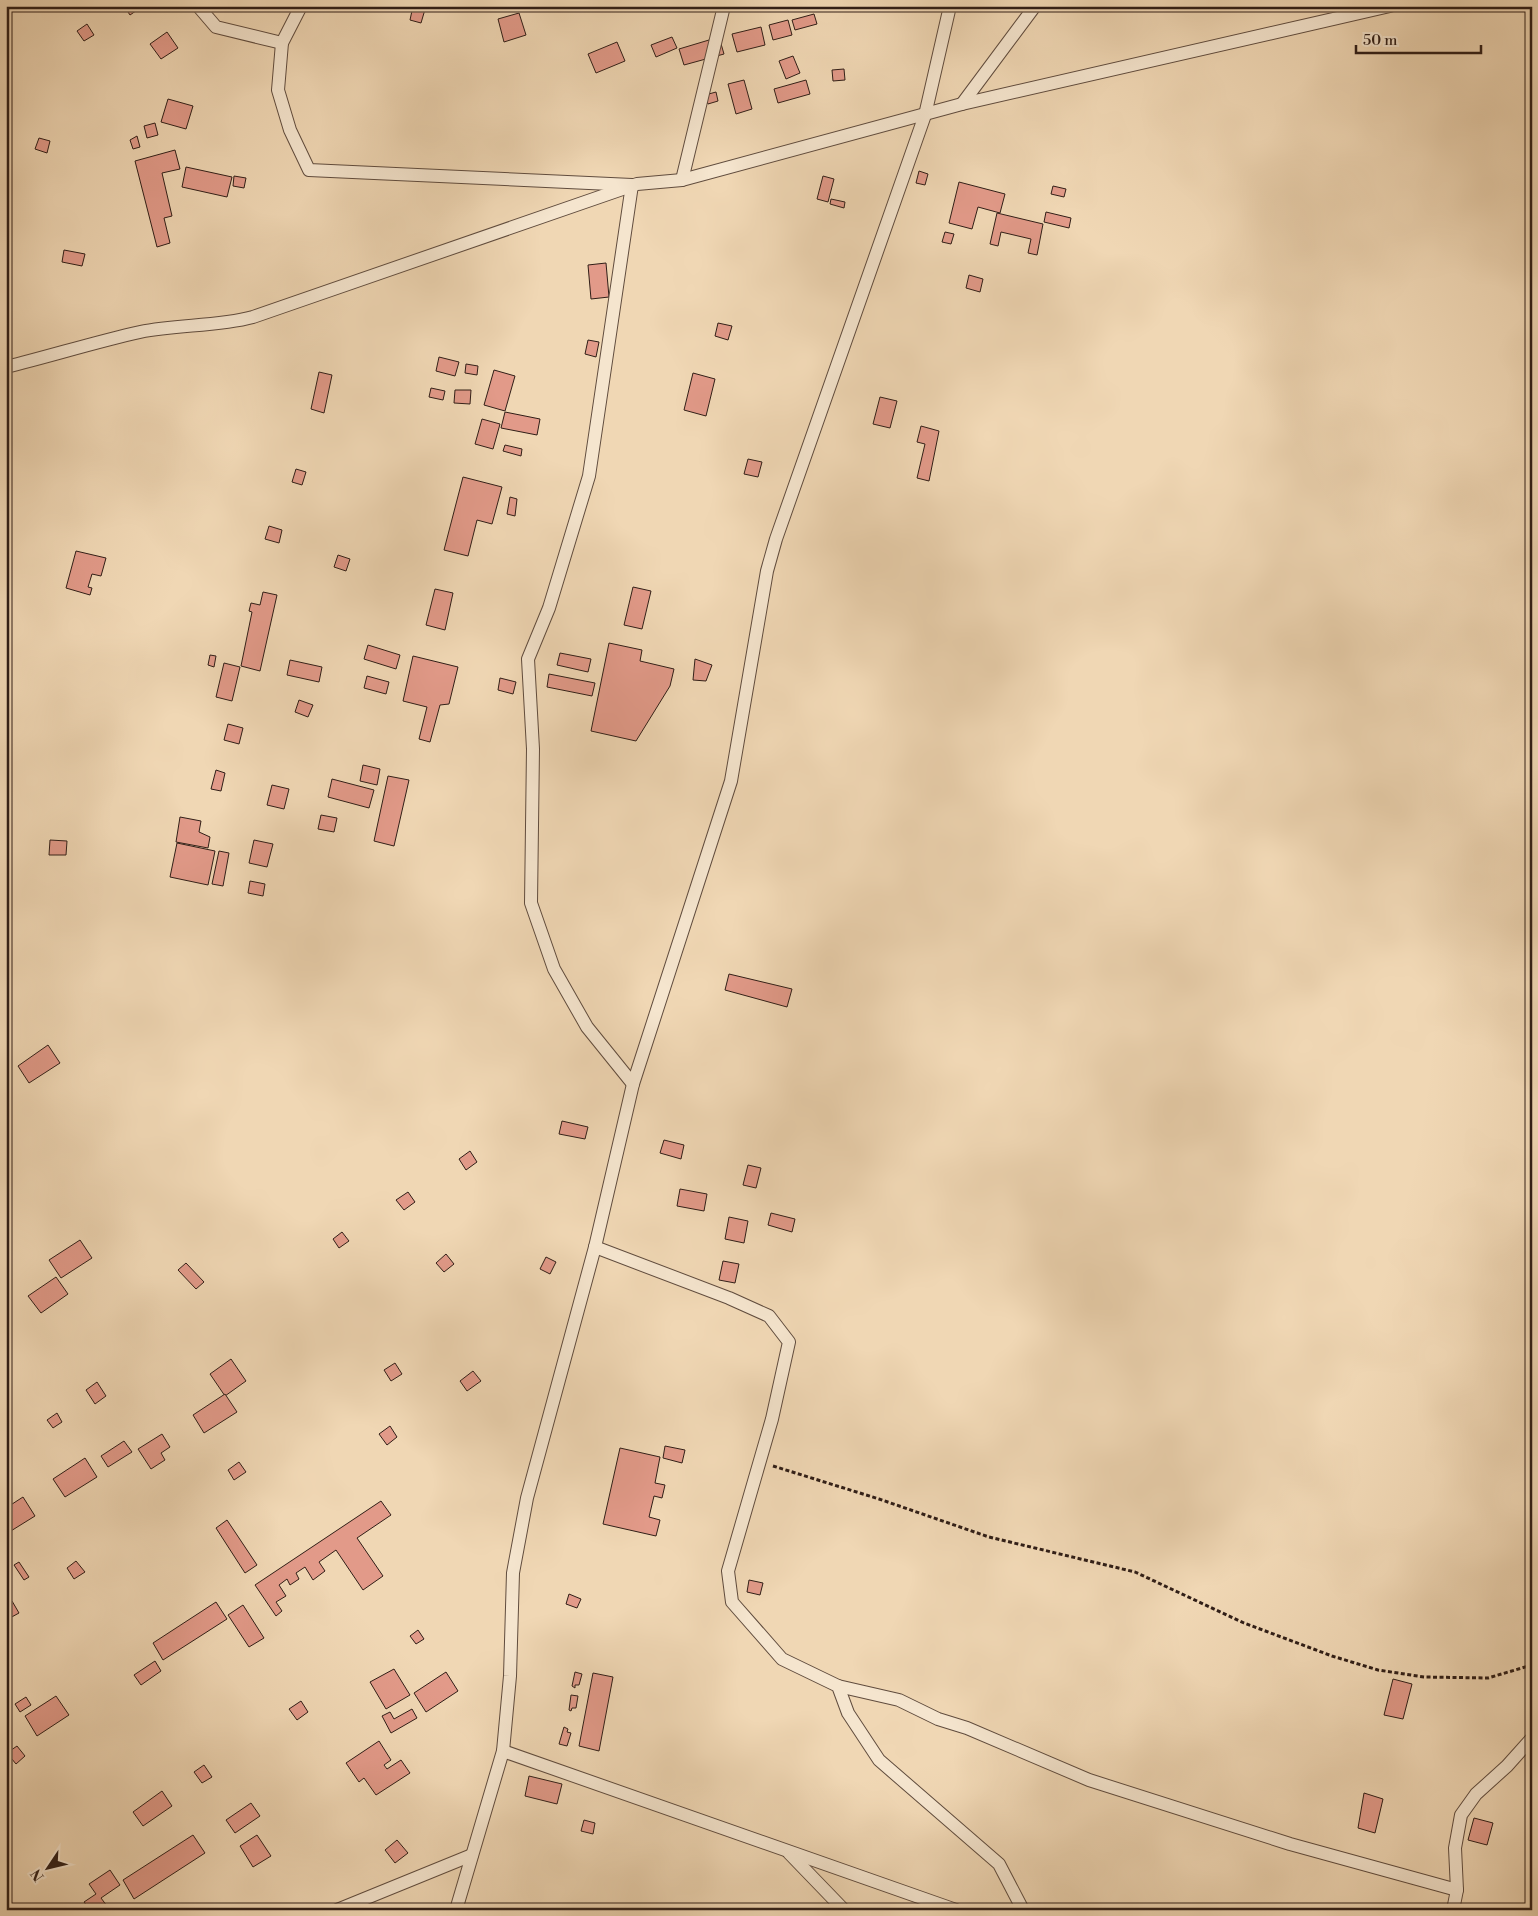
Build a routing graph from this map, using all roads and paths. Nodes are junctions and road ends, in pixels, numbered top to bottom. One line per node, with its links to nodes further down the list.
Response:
1 (198, 6): 7 (street)
2 (301, 6): 7 (street)
3 (724, 6): 10 (street)
4 (950, 6): 9 (street)
5 (1036, 6): 8 (street)
6 (1390, 6): 8 (street)
7 (282, 43): 11 (street)
8 (962, 104): 9 (street)
9 (925, 115): 10 (street); 13 (street)
10 (682, 180): 11 (street)
11 (632, 185): 12 (street); 13 (street)
12 (6, 367)
13 (633, 1084): 14 (street)
14 (595, 1247): 15 (street); 19 (street)
15 (760, 1462): 16 (path); 17 (street)
16 (1532, 1665)
17 (838, 1686): 22 (street); 27 (street)
18 (1532, 1738): 22 (street)
19 (503, 1751): 20 (street); 21 (street)
20 (788, 1851): 25 (street); 26 (street)
21 (472, 1855): 23 (street); 24 (street)
22 (1457, 1890): 28 (street)
23 (337, 1910)
24 (456, 1910)
25 (844, 1910)
26 (956, 1910)
27 (1023, 1910)
28 (1453, 1910)

